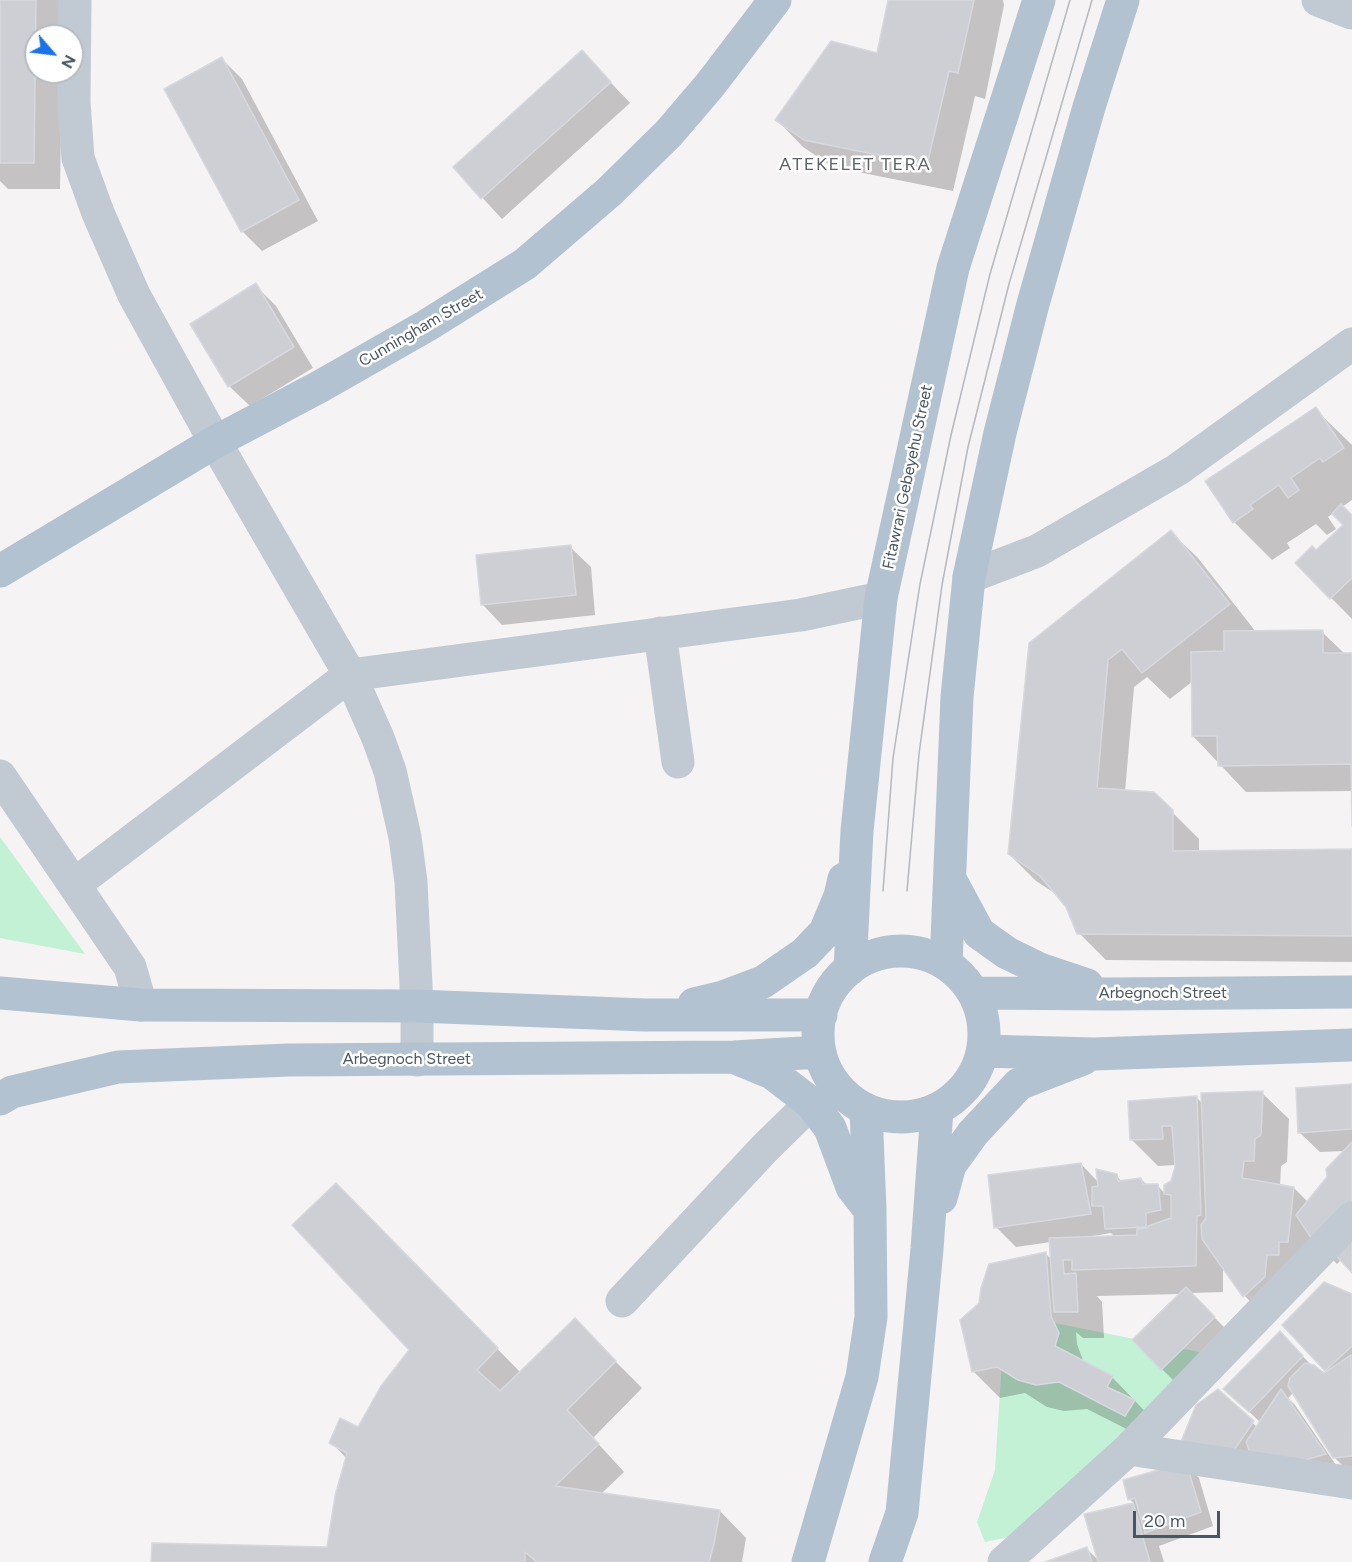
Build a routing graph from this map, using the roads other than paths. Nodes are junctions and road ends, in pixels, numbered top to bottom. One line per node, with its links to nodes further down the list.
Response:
1 (75, 0): 8 (street)
2 (775, 0): 8 (main road, Cunningham Street)
3 (1039, 0): 11 (main road, Fitawrari Gebeyehu Street)
4 (1123, 0): 10 (main road)
5 (1318, 0): 6 (street)
6 (1352, 13)
7 (1352, 344): 10 (street)
8 (215, 442): 9 (main road, Cunningham Street); 13 (street)
9 (0, 571)
10 (969, 577): 17 (main road)
11 (881, 598): 12 (street); 16 (main road, Fitawrari Gebeyehu Street)
12 (660, 633): 13 (street); 14 (street)
13 (350, 675): 18 (street); 26 (street)
14 (678, 762)
15 (0, 776): 18 (street)
16 (859, 813): 20 (main road, Fitawrari Gebeyehu Street); 27 (main road)
17 (949, 877): 19 (main road); 24 (main road)
18 (75, 884): 25 (street)
19 (946, 963): 20 (main road); 23 (main road)
20 (850, 969): 28 (main road)
21 (1352, 992): 24 (main road, Arbegnoch Street)
22 (0, 993): 25 (main road)
23 (974, 993): 24 (main road, Arbegnoch Street); 30 (main road)
24 (1113, 994)
25 (141, 1005): 26 (main road)
26 (417, 1006): 27 (main road); 34 (street)
27 (645, 1015): 28 (main road)
28 (820, 1015): 31 (main road)
29 (1352, 1045): 32 (main road)
30 (983, 1051): 32 (main road); 38 (main road)
31 (820, 1052): 33 (main road, Arbegnoch Street); 37 (main road)
32 (1094, 1054): 41 (main road)
33 (734, 1057): 34 (main road, Arbegnoch Street); 36 (main road)
34 (417, 1059): 35 (main road, Arbegnoch Street)
35 (0, 1099)
36 (811, 1103): 39 (main road); 42 (street)
37 (866, 1110): 38 (main road); 39 (main road)
38 (937, 1110): 41 (main road)
39 (870, 1210): 45 (main road)
40 (1352, 1218): 43 (street)
41 (927, 1249): 46 (main road)
42 (622, 1301)
43 (1129, 1449): 44 (street); 47 (street)
44 (1352, 1484)
45 (808, 1562)
46 (885, 1562)
47 (1004, 1562)

